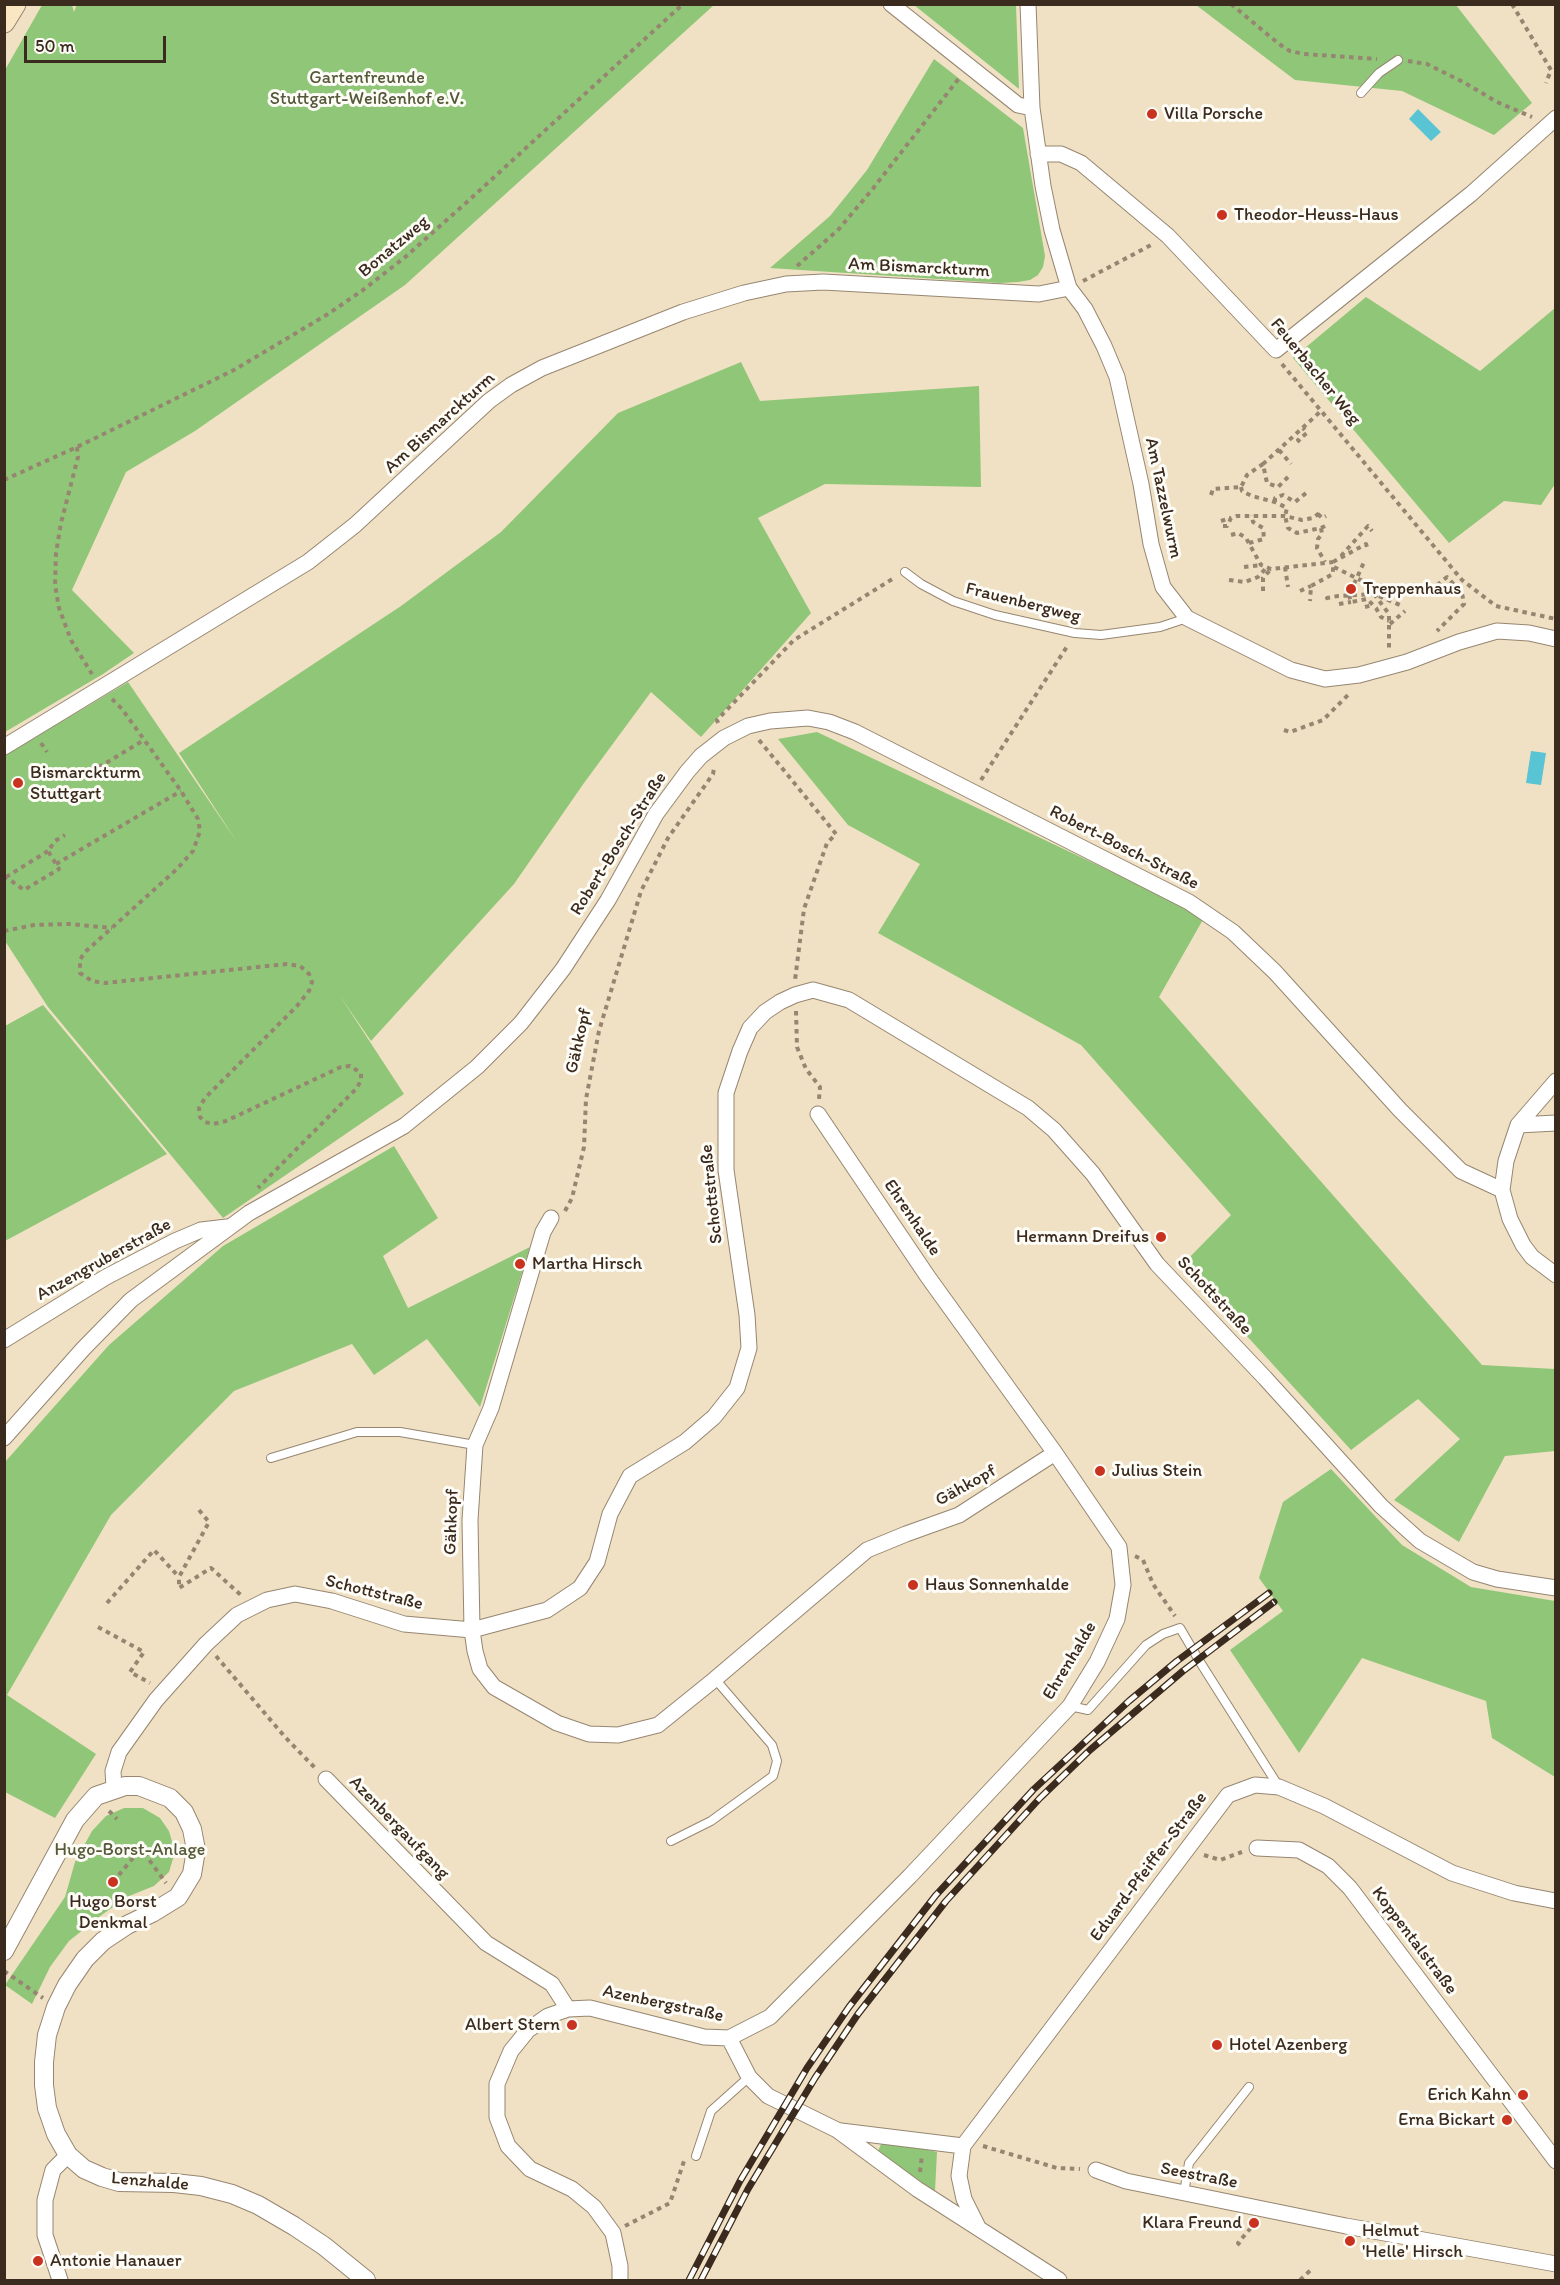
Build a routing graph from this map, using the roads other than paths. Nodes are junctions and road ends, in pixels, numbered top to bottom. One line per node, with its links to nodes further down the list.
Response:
1 (15, 4): 4 (main road)
2 (891, 4): 7 (street)
3 (1028, 4): 7 (street, Am Tazzelwurm)
4 (4, 22)
5 (1398, 60): 6 (lane)
6 (1361, 93)
7 (1032, 108): 9 (street, Am Tazzelwurm)
8 (1552, 122): 9 (street, Feuerbacher Weg)
9 (1038, 154): 10 (street, Am Tazzelwurm)
10 (1069, 288): 12 (street, Am Tazzelwurm); 14 (street, Am Bismarckturm)
11 (905, 572): 12 (lane, Frauenbergweg)
12 (1187, 618): 13 (street, Am Tazzelwurm)
13 (1556, 639)
14 (4, 747)
15 (1556, 1081): 18 (street)
16 (818, 1113): 26 (street, Ehrenhalde)
17 (1556, 1123): 18 (street)
18 (1518, 1125): 19 (street)
19 (1502, 1190): 21 (street, Robert-Bosch-Straße); 22 (street)
20 (551, 1218): 25 (street, Gähkopf)
21 (226, 1227): 23 (street, Anzengruberstraße); 24 (street, Robert-Bosch-Straße)
22 (1556, 1275)
23 (4, 1340)
24 (4, 1438)
25 (476, 1445): 27 (lane); 29 (street, Gähkopf)
26 (1056, 1454): 30 (street, Gähkopf); 31 (street, Ehrenhalde)
27 (272, 1458)
28 (1556, 1588): 29 (street, Schottstraße)
29 (472, 1630): 30 (street, Gähkopf); 34 (street, Schottstraße)
30 (715, 1679): 35 (lane)
31 (1070, 1706): 33 (lane); 40 (street, Ehrenhalde)
32 (326, 1779): 39 (street, Azenbergaufgang)
33 (1279, 1787): 37 (street, Eduard-Pfeiffer-Straße); 44 (street, Eduard-Pfeiffer-Straße)
34 (114, 1788): 38 (street); 45 (street, Lenzhalde)
35 (671, 1841)
36 (1257, 1848): 47 (street, Koppentalstraße)
37 (1556, 1901)
38 (4, 1951)
39 (568, 2009): 40 (street, Azenbergstraße); 54 (street, Azenbergstraße)
40 (729, 2038): 41 (street, Azenbergstraße)
41 (748, 2077): 43 (street, Azenbergstraße); 46 (lane)
42 (1249, 2087): 49 (lane)
43 (837, 2130): 44 (street); 50 (street, Azenbergstraße)
44 (963, 2146): 50 (street, Eduard-Pfeiffer-Straße)
45 (68, 2154): 52 (street); 53 (street, Lenzhalde)
46 (696, 2156)
47 (1556, 2161)
48 (1096, 2170): 49 (street, Seestraße)
49 (1184, 2193): 51 (street, Seestraße)
50 (980, 2229): 55 (street, Azenbergstraße)
51 (1556, 2264)
52 (60, 2280)
53 (366, 2280)
54 (620, 2280)
55 (1059, 2280)

